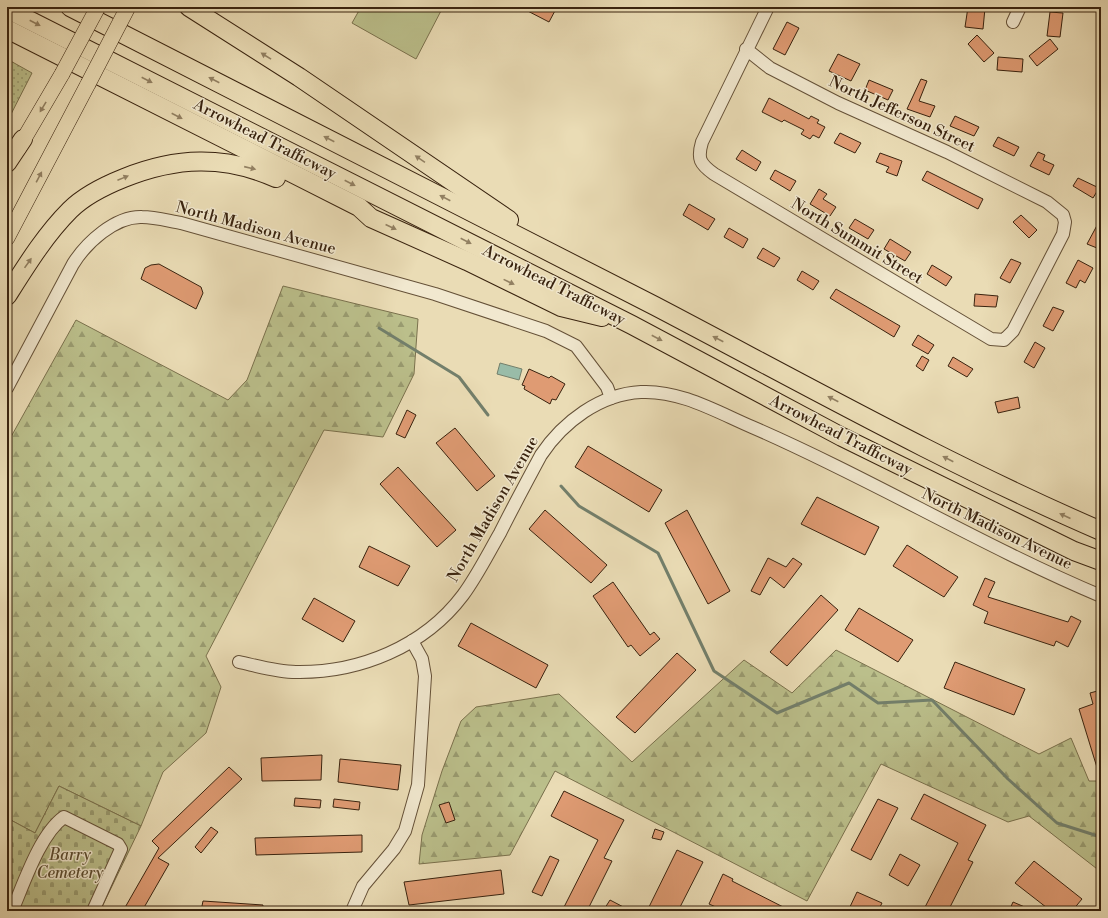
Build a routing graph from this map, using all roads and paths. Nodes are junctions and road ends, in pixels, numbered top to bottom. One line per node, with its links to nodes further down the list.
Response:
1 (70, 7): 16 (highway, Arrowhead Trafficway, one-way to 1)
2 (98, 7): 11 (main road, one-way to 11, bridge)
3 (128, 7): 15 (main road, one-way to 3, bridge)
4 (189, 7): 16 (highway, one-way to 4)
5 (768, 7): 10 (street)
6 (1020, 7): 8 (street)
7 (7, 9): 18 (highway, Arrowhead Trafficway, one-way to 18)
8 (1013, 22)
9 (7, 29): 14 (highway, one-way to 14)
10 (746, 49): 19 (street, North Summit Street); 19 (street, North Jefferson Street)
11 (23, 139): 12 (highway); 13 (main road)
12 (7, 163)
13 (7, 171)
14 (371, 218): 17 (highway, one-way to 14); 18 (highway, one-way to 18)
15 (7, 238)
16 (567, 261): 22 (highway, Arrowhead Trafficway, one-way to 16)
17 (7, 296)
18 (632, 325): 23 (highway, Arrowhead Trafficway, one-way to 23)
19 (1004, 340)
20 (7, 388): 21 (street, North Madison Avenue)
21 (611, 398): 24 (street, North Madison Avenue); 25 (street, North Madison Avenue)
22 (1101, 531)
23 (1101, 562)
24 (1101, 596)
25 (412, 641): 26 (street, North Madison Avenue); 29 (street)
26 (239, 662)
27 (12, 911): 28 (street)
28 (93, 911)
29 (352, 911)

